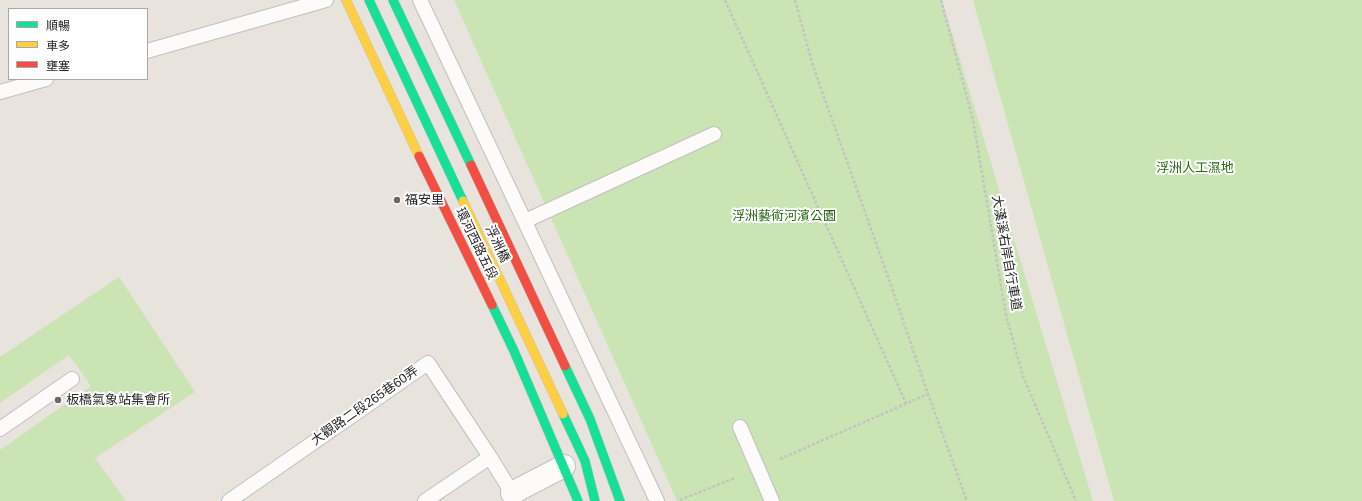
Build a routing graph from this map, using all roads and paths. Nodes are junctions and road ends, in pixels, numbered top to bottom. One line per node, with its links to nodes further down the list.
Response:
1 (326, 0): 9 (lane)
2 (346, 0): 20 (main road, 環河西路五段)
3 (369, 0): 26 (main road, 浮洲橋)
4 (393, 0): 27 (main road)
5 (420, 0): 13 (lane)
6 (725, 0): 16 (path)
7 (795, 0): 15 (path)
8 (941, 0): 32 (path, 大漢溪右岸自行車道)
9 (148, 51)
10 (42, 80): 11 (lane)
11 (0, 92)
12 (714, 134): 13 (lane)
13 (525, 221): 28 (lane)
14 (72, 379): 18 (lane)
15 (928, 394): 16 (path); 31 (path)
16 (906, 403): 21 (path)
17 (740, 427): 21 (lane)
18 (0, 429)
19 (490, 457): 22 (lane); 23 (lane, 大觀路二段265巷60弄); 24 (lane)
20 (564, 466): 22 (street); 25 (main road, 環河西路五段)
21 (758, 468): 29 (path); 30 (lane)
22 (514, 497)
23 (229, 501)
24 (425, 501)
25 (578, 501)
26 (595, 501)
27 (620, 501)
28 (657, 501)
29 (679, 501)
30 (772, 501)
31 (967, 501)
32 (1076, 501)

